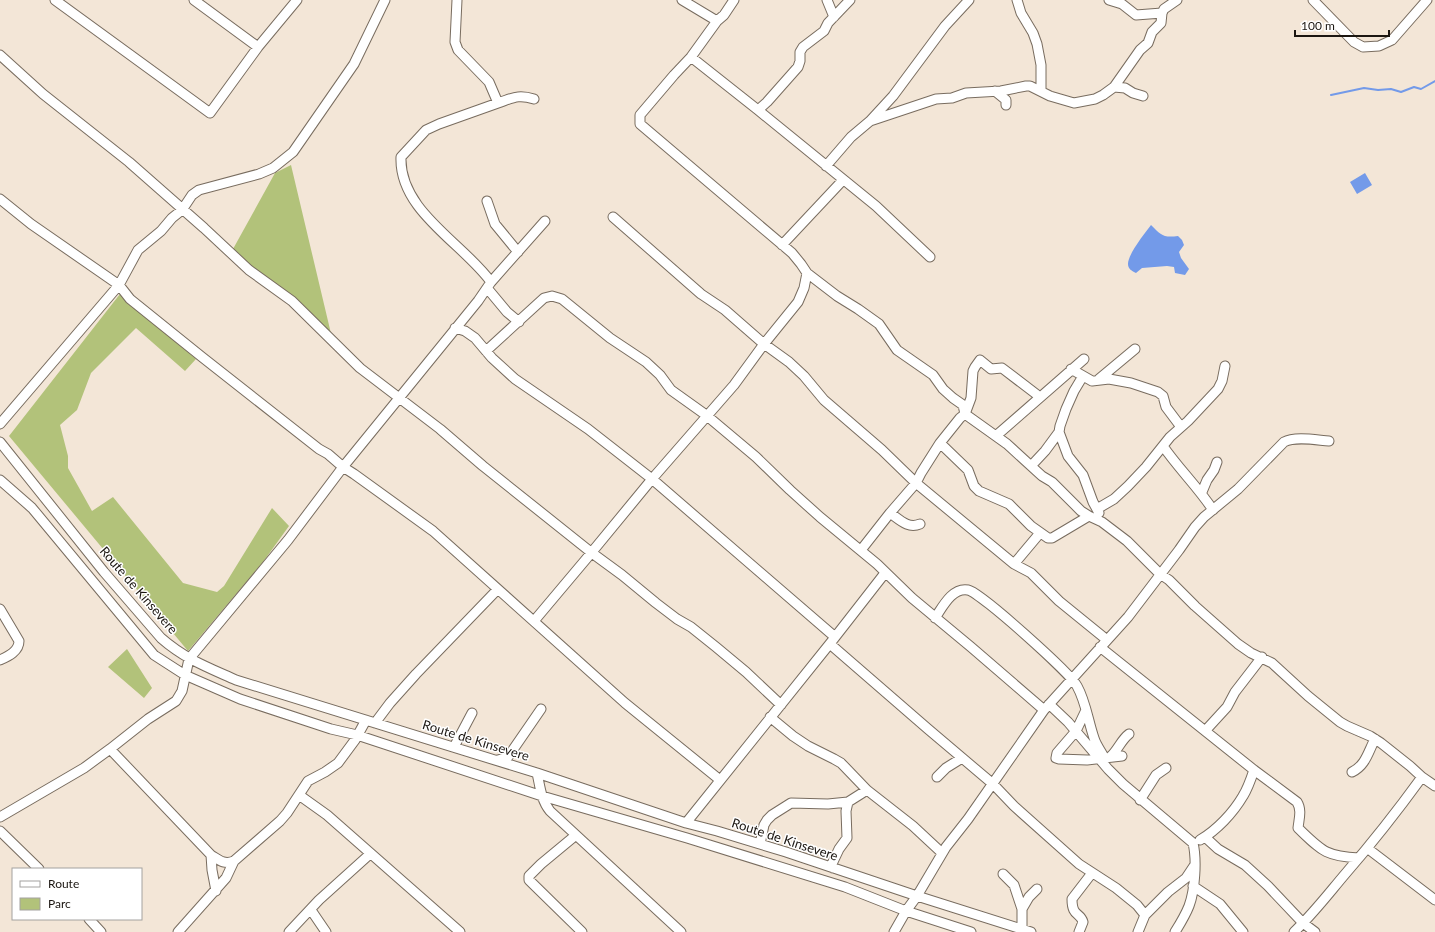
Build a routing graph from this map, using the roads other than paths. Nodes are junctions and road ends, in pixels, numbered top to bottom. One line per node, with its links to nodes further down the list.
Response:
1 (55, 0): 19 (street)
2 (194, 0): 19 (street)
3 (297, 0): 19 (street)
4 (385, 0): 35 (street)
5 (457, 0): 27 (street)
6 (682, 0): 18 (street)
7 (734, 0): 18 (street)
8 (827, 0): 17 (street)
9 (850, 0): 17 (street)
10 (969, 0): 30 (street)
11 (1017, 0): 24 (street)
12 (1109, 0): 16 (street)
13 (1177, 0): 16 (street)
14 (1313, 0): 15 (street)
15 (1427, 0)
16 (1162, 13): 22 (street)
17 (834, 17): 29 (street)
18 (717, 20): 21 (street)
19 (258, 47)
20 (0, 55): 35 (street)
21 (691, 57): 29 (street); 38 (street)
22 (1114, 87): 24 (street); 25 (street)
23 (995, 91): 24 (street); 28 (street); 30 (street)
24 (1041, 91)
25 (1143, 96)
26 (534, 99): 27 (street)
27 (498, 103): 43 (street)
28 (1006, 105)
29 (758, 110): 31 (street)
30 (870, 121): 31 (street)
31 (826, 166): 32 (street)
32 (843, 180): 38 (street); 40 (street)
33 (0, 199): 42 (street)
34 (487, 201): 39 (street)
35 (182, 210): 42 (street); 55 (street)
36 (613, 217): 46 (street)
37 (545, 221): 39 (street)
38 (782, 245): 41 (street)
39 (518, 252): 43 (street)
40 (930, 257)
41 (807, 273): 46 (street); 56 (street)
42 (119, 285): 58 (street); 68 (street)
43 (489, 285): 44 (street); 45 (street)
44 (519, 322): 48 (street); 57 (street)
45 (455, 328): 48 (street); 55 (street)
46 (764, 344): 57 (street); 71 (street)
47 (1136, 349): 53 (street)
48 (486, 351): 69 (street)
49 (1084, 359): 51 (street)
50 (1225, 366): 59 (street)
51 (1072, 369): 52 (street); 54 (street)
52 (1083, 376): 53 (street); 60 (street)
53 (1099, 379): 59 (street)
54 (1040, 396): 56 (street); 61 (street)
55 (399, 399): 68 (street); 81 (street)
56 (965, 414): 61 (street); 64 (street)
57 (706, 415): 69 (street); 80 (street)
58 (0, 424)
59 (1181, 427): 65 (street)
60 (1059, 432): 67 (street); 73 (street)
61 (997, 435): 67 (street)
62 (1329, 441): 74 (street)
63 (0, 442): 93 (street, Route de Kinsevere)
64 (940, 443): 71 (street); 79 (street)
65 (1163, 446): 72 (street); 73 (street)
66 (1217, 462): 72 (street)
67 (1030, 466): 76 (street)
68 (343, 467): 85 (street); 93 (street)
69 (652, 479): 81 (street); 90 (street)
70 (0, 480): 95 (street)
71 (916, 483): 75 (street); 82 (street)
72 (1202, 492): 74 (street)
73 (1097, 509): 77 (street)
74 (1213, 510): 84 (street)
75 (890, 513): 78 (street); 80 (street)
76 (1089, 516): 77 (street); 79 (street)
77 (1102, 522): 84 (street)
78 (920, 524)
79 (1040, 532): 82 (street)
80 (861, 550): 83 (street)
81 (592, 553): 88 (street); 97 (street)
82 (1014, 564): 89 (street)
83 (885, 573): 87 (street); 90 (street)
84 (1160, 574): 89 (street); 92 (street)
85 (498, 590): 88 (street); 104 (street)
86 (0, 609): 94 (street)
87 (935, 618): 96 (street); 98 (street)
88 (534, 621): 122 (street)
89 (1107, 640): 91 (street)
90 (833, 641): 97 (street); 114 (street)
91 (1100, 647): 96 (street); 106 (street)
92 (1262, 657): 106 (street); 109 (street)
93 (189, 659): 95 (street); 103 (street, Route de Kinsevere)
94 (0, 660)
95 (185, 675): 108 (street); 111 (street)
96 (1072, 678): 98 (street); 100 (street)
97 (781, 705): 102 (street)
98 (1046, 707): 105 (street); 123 (street)
99 (541, 709): 115 (street)
100 (1086, 710): 105 (street); 113 (street)
101 (472, 713): 110 (street)
102 (770, 717): 122 (street); 125 (street)
103 (366, 720): 104 (street, Route de Kinsevere); 108 (street)
104 (375, 723): 110 (street, Route de Kinsevere)
105 (1076, 730): 113 (street); 113 (street)
106 (1205, 731): 117 (street)
107 (1129, 734): 113 (street)
108 (357, 736): 126 (street); 127 (street)
109 (1376, 739): 118 (street); 121 (street)
110 (454, 747): 115 (street, Route de Kinsevere)
111 (110, 749): 130 (street); 140 (street)
112 (1122, 756): 113 (street)
113 (1104, 757): 128 (street)
114 (962, 758): 120 (street); 123 (street)
115 (498, 760): 119 (street, Route de Kinsevere)
116 (1166, 768): 128 (street)
117 (1254, 770): 134 (street); 141 (street)
118 (1352, 772)
119 (537, 773): 127 (street); 131 (street, Route de Kinsevere)
120 (937, 777)
121 (1422, 777): 124 (street); 137 (street)
122 (720, 780): 131 (street)
123 (993, 784): 138 (street); 146 (street)
124 (1435, 786)
125 (868, 790): 129 (street); 138 (street)
126 (299, 796): 139 (street); 142 (street)
127 (542, 796): 133 (street); 155 (street)
128 (1140, 800): 135 (street)
129 (848, 802): 136 (street); 145 (street)
130 (0, 817)
131 (686, 823): 136 (street, Route de Kinsevere)
132 (0, 831): 144 (street)
133 (576, 835): 165 (street); 166 (street)
134 (1205, 837): 135 (street); 158 (street)
135 (1193, 843): 143 (street)
136 (760, 844): 145 (street, Route de Kinsevere)
137 (1367, 848): 141 (street); 152 (street)
138 (942, 853): 151 (street)
139 (370, 854): 154 (street); 164 (street)
140 (211, 855): 142 (street); 150 (street)
141 (1359, 858): 158 (street)
142 (234, 861): 150 (street)
143 (1195, 865): 148 (street); 156 (street)
144 (38, 868)
145 (833, 868): 151 (street, Route de Kinsevere)
146 (1092, 873): 156 (street); 169 (street)
147 (1003, 874): 153 (street)
148 (1193, 886): 171 (street); 172 (street)
149 (1037, 889): 153 (street)
150 (216, 891): 161 (street)
151 (917, 896): 155 (street); 159 (street, Route de Kinsevere)
152 (1435, 900)
153 (1022, 909): 159 (street)
154 (311, 910): 162 (street); 163 (street)
155 (906, 911): 167 (street); 168 (street)
156 (1145, 915): 170 (street)
157 (90, 920): 160 (street)
158 (1303, 923): 173 (street); 174 (street)
159 (1027, 930)
160 (101, 932)
161 (178, 932)
162 (289, 932)
163 (326, 932)
164 (460, 932)
165 (582, 932)
166 (681, 932)
167 (894, 932)
168 (971, 932)
169 (1079, 932)
170 (1138, 932)
171 (1175, 932)
172 (1244, 932)
173 (1294, 932)
174 (1315, 932)

